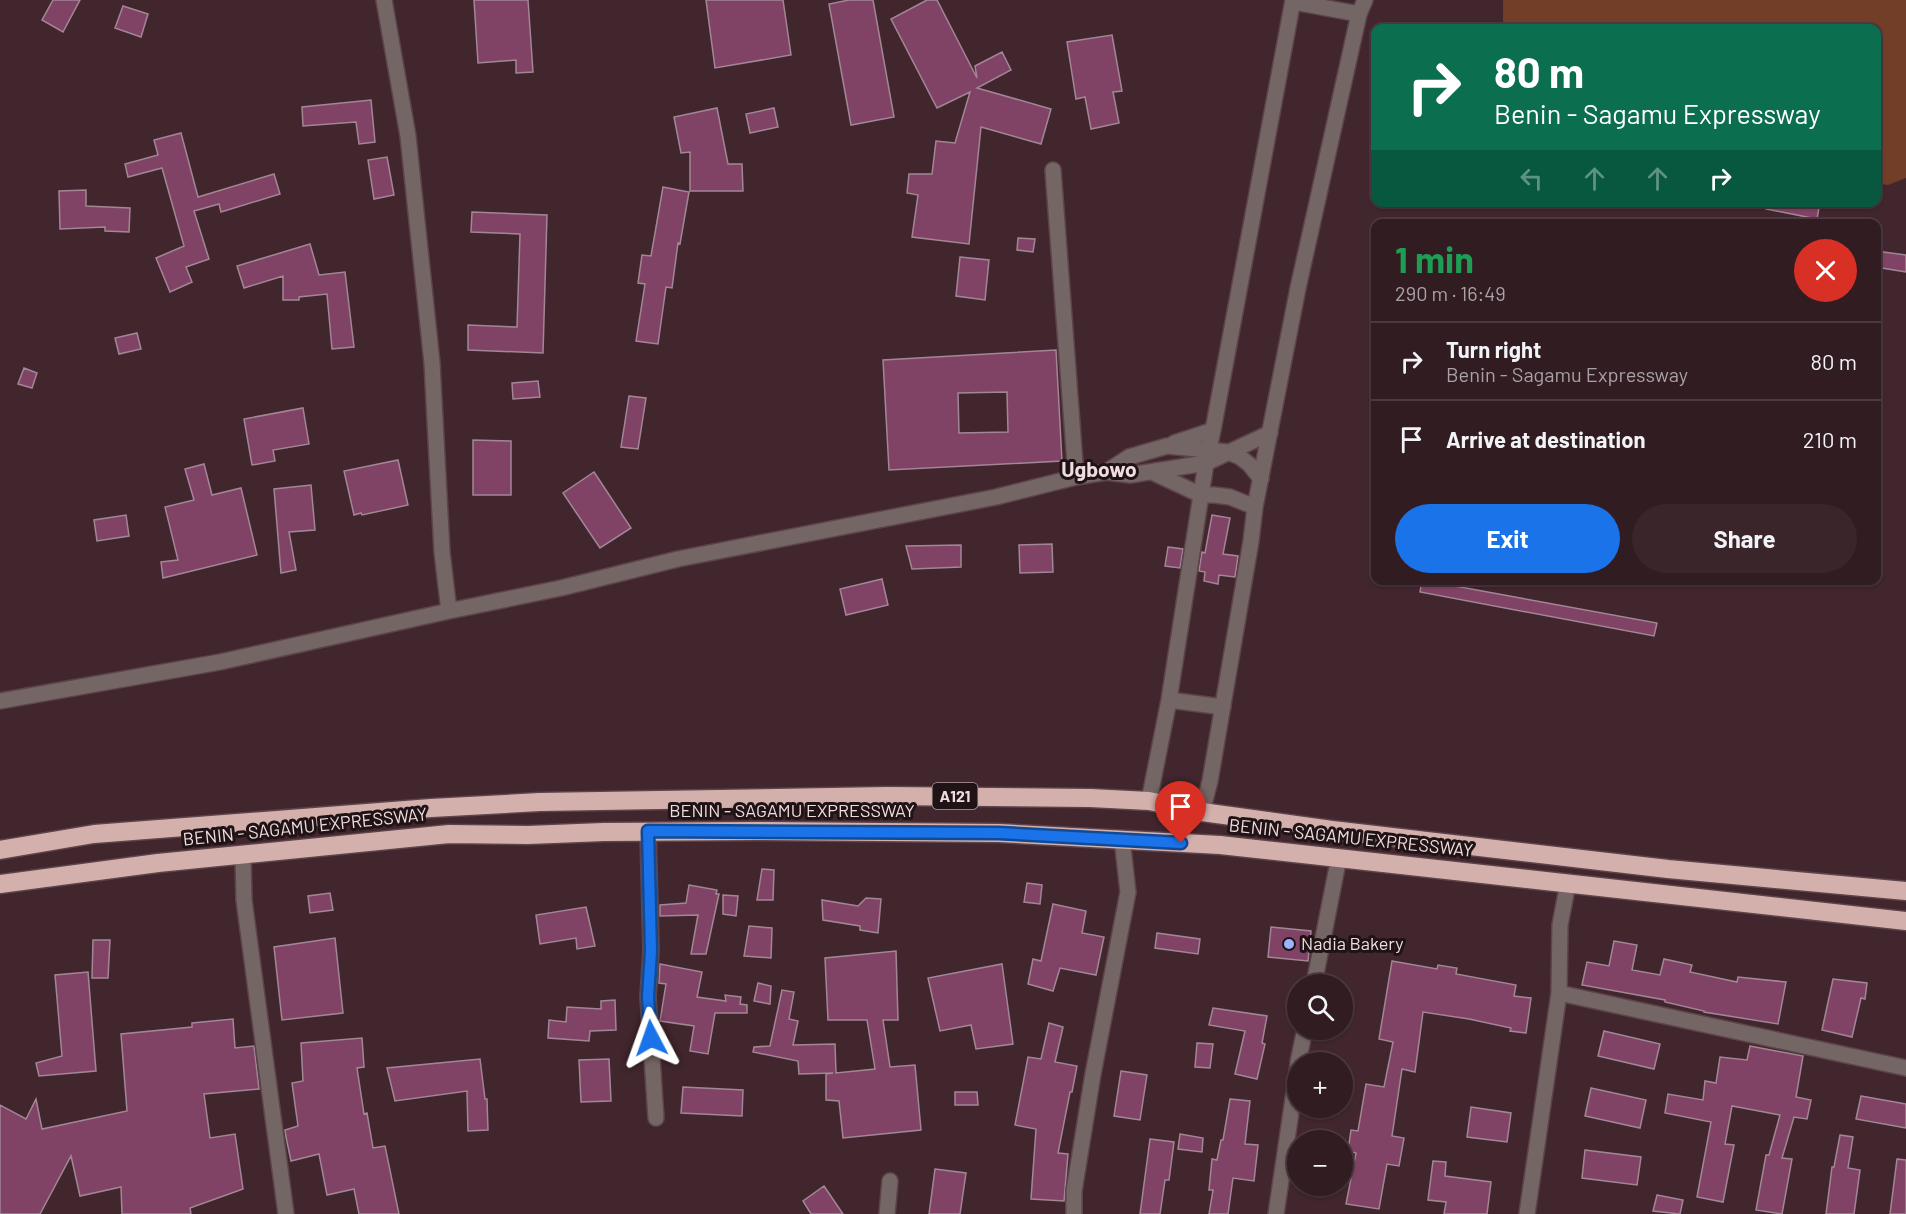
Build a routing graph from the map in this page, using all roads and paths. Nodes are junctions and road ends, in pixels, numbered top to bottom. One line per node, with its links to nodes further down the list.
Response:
1 (384, 0): 16 (street)
2 (1293, 1): 3 (street); 5 (street)
3 (1362, 7): 6 (street)
4 (1053, 171): 12 (street)
5 (1214, 430): 7 (street); 9 (street)
6 (1270, 433): 8 (street); 13 (street)
7 (1167, 446): 9 (street); 10 (street)
8 (1228, 452): 9 (street); 13 (street)
9 (1207, 456): 11 (street); 14 (street)
10 (1106, 472): 11 (street); 12 (street)
11 (1152, 472): 14 (street)
12 (1076, 477): 16 (street)
13 (1261, 479): 15 (street)
14 (1201, 495): 15 (street); 17 (street)
15 (1255, 507): 19 (street)
16 (449, 611): 18 (street)
17 (1169, 700): 19 (street); 20 (street)
18 (0, 701)
19 (1223, 707): 21 (street)
20 (1149, 801): 21 (highway, A121); 22 (highway, A121)
21 (1202, 812): 31 (highway, A121)
22 (152, 831): 25 (highway, A121); 28 (highway)
23 (648, 831): 24 (highway, BENIN - SAGAMU EXPRESSWAY / A121); 26 (highway, BENIN - SAGAMU EXPRESSWAY / A121); 36 (street)
24 (1122, 839): 27 (highway, BENIN - SAGAMU EXPRESSWAY / A121); 41 (street)
25 (0, 850)
26 (243, 855): 28 (highway, BENIN - SAGAMU EXPRESSWAY / A121); 39 (street)
27 (1339, 857): 29 (highway, BENIN - SAGAMU EXPRESSWAY / A121); 33 (street)
28 (158, 863): 30 (highway, BENIN - SAGAMU EXPRESSWAY / A121)
29 (1568, 883): 32 (highway, BENIN - SAGAMU EXPRESSWAY / A121); 34 (street)
30 (0, 884)
31 (1906, 891)
32 (1906, 921)
33 (1316, 974)
34 (1559, 993): 35 (street); 43 (street)
35 (1906, 1068)
36 (656, 1118)
37 (1290, 1118): 42 (street)
38 (890, 1181): 40 (street)
39 (285, 1214)
40 (887, 1214)
41 (1074, 1214)
42 (1276, 1214)
43 (1527, 1214)

